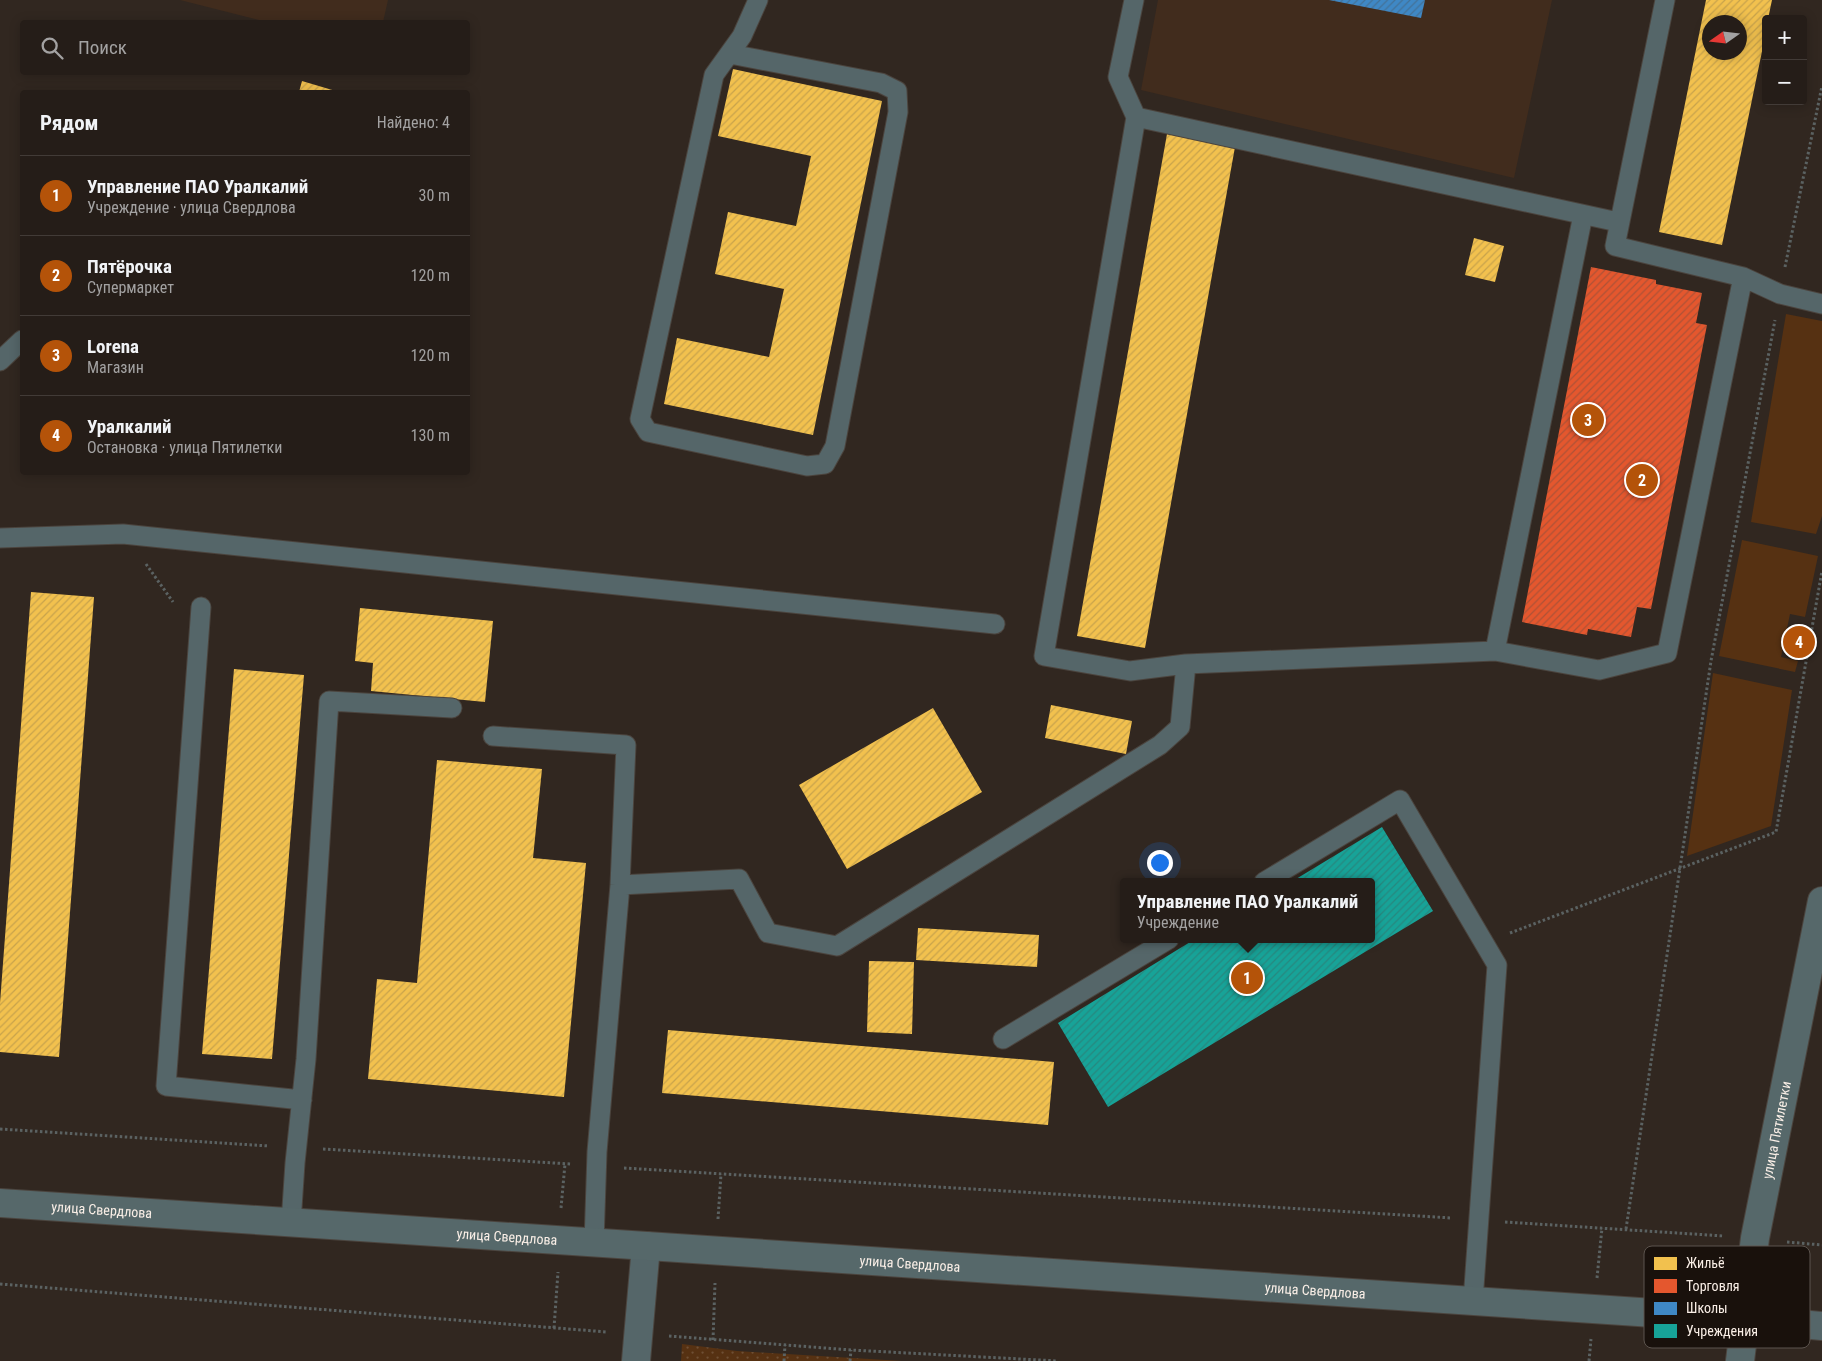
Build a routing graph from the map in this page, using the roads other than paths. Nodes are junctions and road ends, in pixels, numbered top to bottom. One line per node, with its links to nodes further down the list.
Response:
1 (758, 0): 4 (lane)
2 (1134, 0): 5 (lane)
3 (1665, 0): 7 (lane)
4 (730, 54): 4 (lane)
5 (1136, 117): 6 (lane); 16 (lane)
6 (1583, 214): 7 (lane); 15 (lane)
7 (1618, 222): 8 (lane)
8 (1743, 277): 9 (lane); 15 (lane)
9 (1822, 304)
10 (20, 342): 11 (lane)
11 (0, 362)
12 (0, 538): 14 (lane)
13 (201, 607): 24 (lane)
14 (995, 624)
15 (1495, 650): 16 (lane)
16 (1186, 664): 20 (lane)
17 (452, 708): 24 (lane)
18 (493, 736): 20 (lane)
19 (1271, 878): 30 (lane)
20 (620, 886): 27 (lane)
21 (1822, 901): 29 (main road, улица Пятилетки)
22 (1161, 943): 23 (lane)
23 (1003, 1039)
24 (302, 1100): 26 (lane)
25 (0, 1203): 26 (main road, улица Свердлова)
26 (291, 1223): 27 (main road, улица Свердлова)
27 (594, 1243): 28 (main road, улица Свердлова)
28 (646, 1246): 30 (main road, улица Свердлова); 33 (street)
29 (1754, 1246)
30 (1473, 1301): 31 (main road, улица Свердлова)
31 (1644, 1312)
32 (1741, 1348): 34 (main road, улица Пятилетки)
33 (636, 1361)
34 (1740, 1361)

